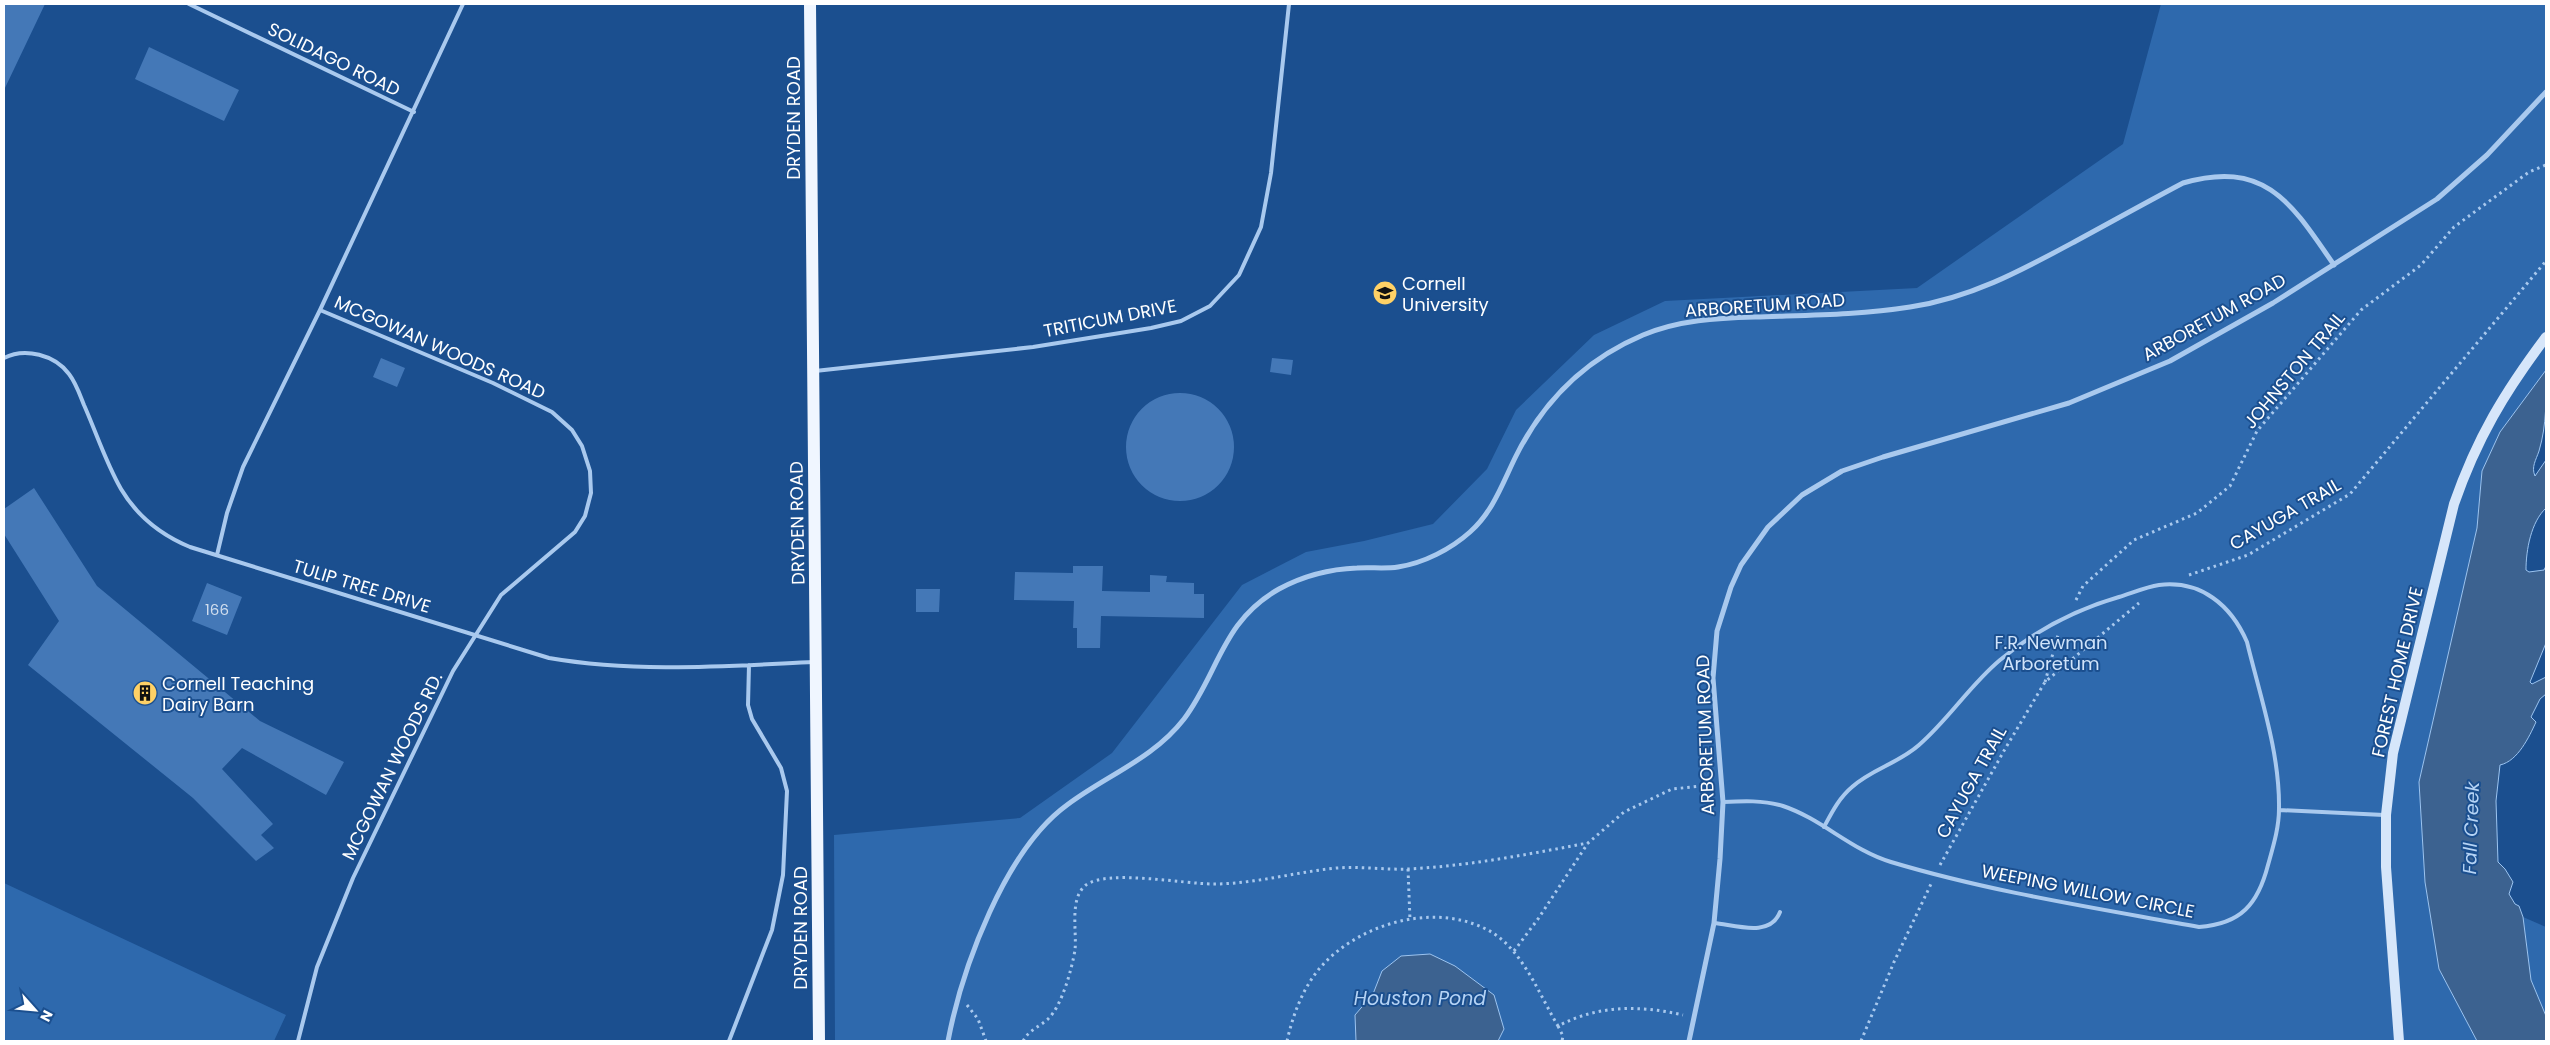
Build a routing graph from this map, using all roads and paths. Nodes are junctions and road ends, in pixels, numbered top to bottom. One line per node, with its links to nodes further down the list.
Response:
1 (189, 4): 6 (lane, SOLIDAGO ROAD)
2 (463, 4): 6 (lane, MCGOWAN WOODS ROAD)
3 (810, 4): 13 (main road, DRYDEN ROAD)
4 (1289, 4): 13 (lane, TRITICUM DRIVE)
5 (2546, 92): 9 (street, ARBORETUM ROAD)
6 (414, 112): 10 (lane, MCGOWAN WOODS ROAD)
7 (2546, 165): 18 (path, JOHNSTON TRAIL)
8 (2546, 261): 16 (path, CAYUGA TRAIL)
9 (2334, 265): 23 (street, ARBORETUM ROAD); 35 (street, ARBORETUM ROAD)
10 (320, 310): 14 (lane, MCGOWAN WOODS ROAD); 15 (lane, MCGOWAN WOODS ROAD)
11 (2546, 338): 26 (street, FOREST HOME DRIVE)
12 (4, 358): 15 (lane, TULIP TREE DRIVE)
13 (813, 372): 20 (main road, DRYDEN ROAD)
14 (568, 537): 19 (lane, MCGOWAN WOODS RD.)
15 (217, 555): 19 (lane, TULIP TREE DRIVE)
16 (2187, 576)
17 (2160, 585): 18 (lane, WEEPING WILLOW CIRCLE); 22 (path, CAYUGA TRAIL); 25 (lane, WEEPING WILLOW CIRCLE)
18 (2067, 616): 22 (path, JOHNSTON TRAIL); 27 (lane, WEEPING WILLOW CIRCLE)
19 (475, 636): 21 (lane, TULIP TREE DRIVE); 38 (lane, MCGOWAN WOODS RD.)
20 (816, 662): 21 (lane, TULIP TREE DRIVE); 40 (main road, DRYDEN ROAD)
21 (749, 665): 39 (lane)
22 (2045, 682): 30 (path, CAYUGA TRAIL)
23 (1722, 784): 24 (street, ARBORETUM ROAD); 28 (path)
24 (1723, 802): 27 (lane, WEEPING WILLOW CIRCLE); 33 (street, ARBORETUM ROAD)
25 (2279, 810): 26 (lane); 30 (lane, WEEPING WILLOW CIRCLE)
26 (2386, 815): 48 (street, FOREST HOME DRIVE)
27 (1824, 827): 30 (lane, WEEPING WILLOW CIRCLE)
28 (1588, 843): 29 (path); 34 (path)
29 (1408, 869): 32 (path); 43 (path)
30 (1936, 874): 47 (path, CAYUGA TRAIL)
31 (1780, 912): 33 (lane)
32 (1410, 920): 34 (path); 44 (path)
33 (1714, 923): 36 (street, ARBORETUM ROAD)
34 (1514, 951): 37 (path)
35 (958, 1002): 41 (street, ARBORETUM ROAD); 42 (path)
36 (1696, 1018): 37 (path); 46 (street, ARBORETUM ROAD)
37 (1558, 1026): 45 (path)
38 (298, 1041)
39 (729, 1041)
40 (819, 1041)
41 (948, 1041)
42 (986, 1041)
43 (1023, 1041)
44 (1287, 1041)
45 (1562, 1041)
46 (1689, 1041)
47 (1861, 1041)
48 (2398, 1041)

